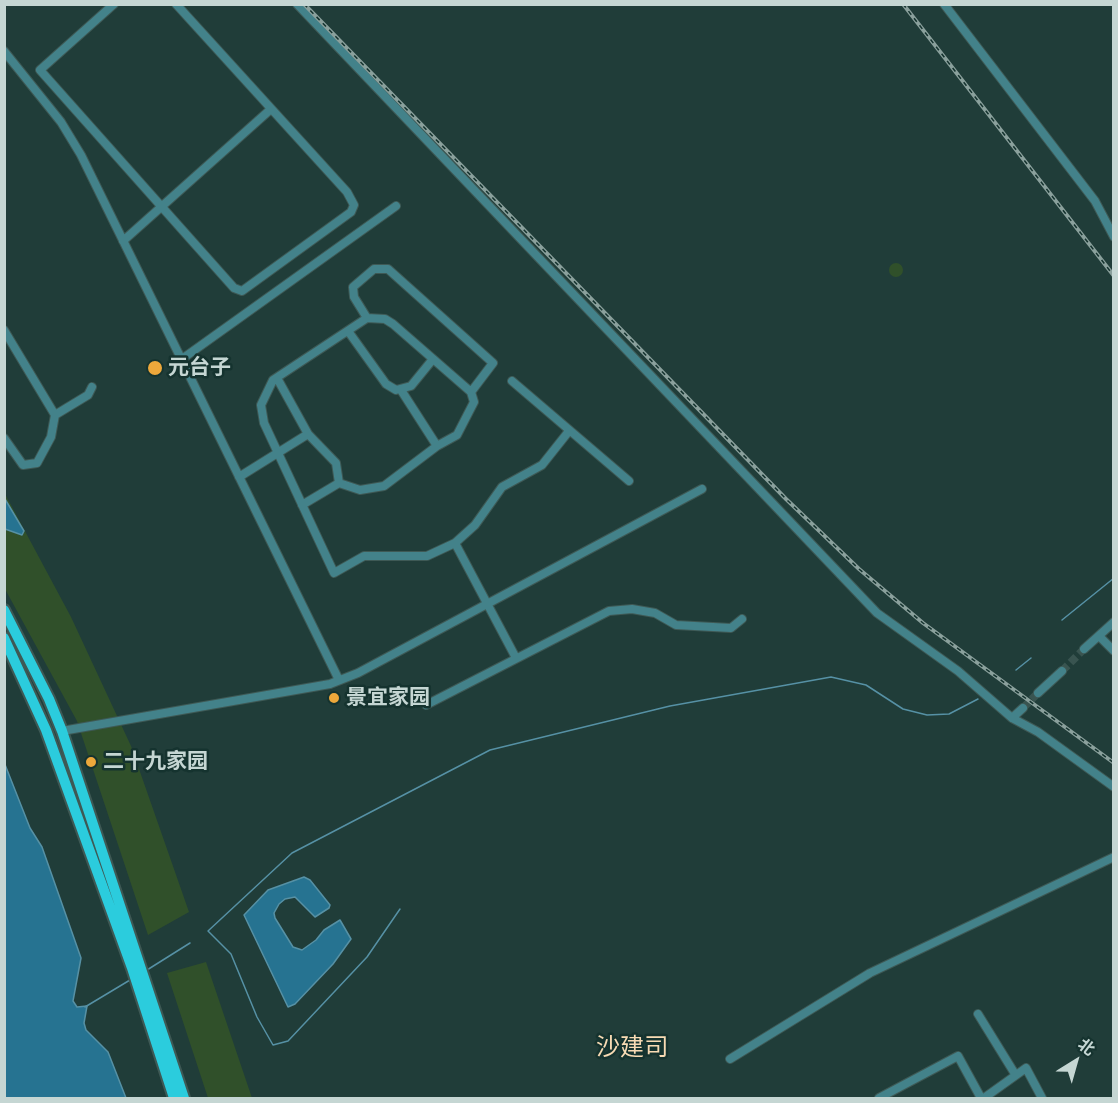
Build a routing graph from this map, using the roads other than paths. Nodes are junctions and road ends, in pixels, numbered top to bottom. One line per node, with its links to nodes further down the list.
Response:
1 (114, 4): 8 (street)
2 (176, 4): 6 (street)
3 (297, 4): 47 (street)
4 (944, 4): 9 (street)
5 (4, 51): 10 (street)
6 (271, 109): 8 (street); 8 (street)
7 (396, 206): 14 (street)
8 (162, 207): 10 (street)
9 (1113, 237)
10 (123, 241): 14 (street)
11 (367, 318): 13 (street); 15 (street); 20 (street)
12 (4, 330): 21 (street)
13 (348, 331): 16 (street); 19 (street)
14 (182, 359): 27 (street)
15 (433, 360): 19 (street); 20 (street)
16 (277, 378): 23 (street); 26 (street)
17 (512, 381): 22 (street)
18 (92, 387): 21 (street)
19 (401, 390): 25 (street)
20 (471, 392): 25 (street)
21 (55, 415): 24 (street)
22 (569, 431): 28 (street); 32 (street)
23 (308, 434): 26 (street); 29 (street)
24 (4, 438)
25 (437, 446): 29 (street)
26 (278, 453): 27 (street); 31 (street)
27 (239, 477): 43 (street)
28 (629, 481)
29 (339, 483): 31 (street)
30 (702, 489): 33 (street)
31 (302, 505): 32 (street)
32 (455, 543): 33 (street)
33 (486, 603): 41 (street); 43 (street)
34 (4, 610): 48 (main road)
35 (742, 619): 41 (street)
36 (1113, 622): 37 (street)
37 (1099, 636): 39 (street); 40 (street)
38 (4, 638): 51 (main road)
39 (1084, 649)
40 (1113, 651)
41 (516, 658): 45 (street)
42 (1062, 671): 44 (street)
43 (339, 680): 48 (street)
44 (1038, 693)
45 (426, 705)
46 (1023, 708): 47 (street)
47 (1012, 717): 49 (street)
48 (62, 730): 51 (main road)
49 (1113, 787)
50 (1113, 857): 54 (street)
51 (136, 968): 52 (main road)
52 (142, 987): 56 (main road); 57 (main road)
53 (978, 1014): 55 (street)
54 (730, 1059)
55 (1014, 1074): 59 (street); 60 (street)
56 (174, 1098)
57 (184, 1098)
58 (879, 1098): 59 (street)
59 (982, 1098)
60 (1042, 1098)

